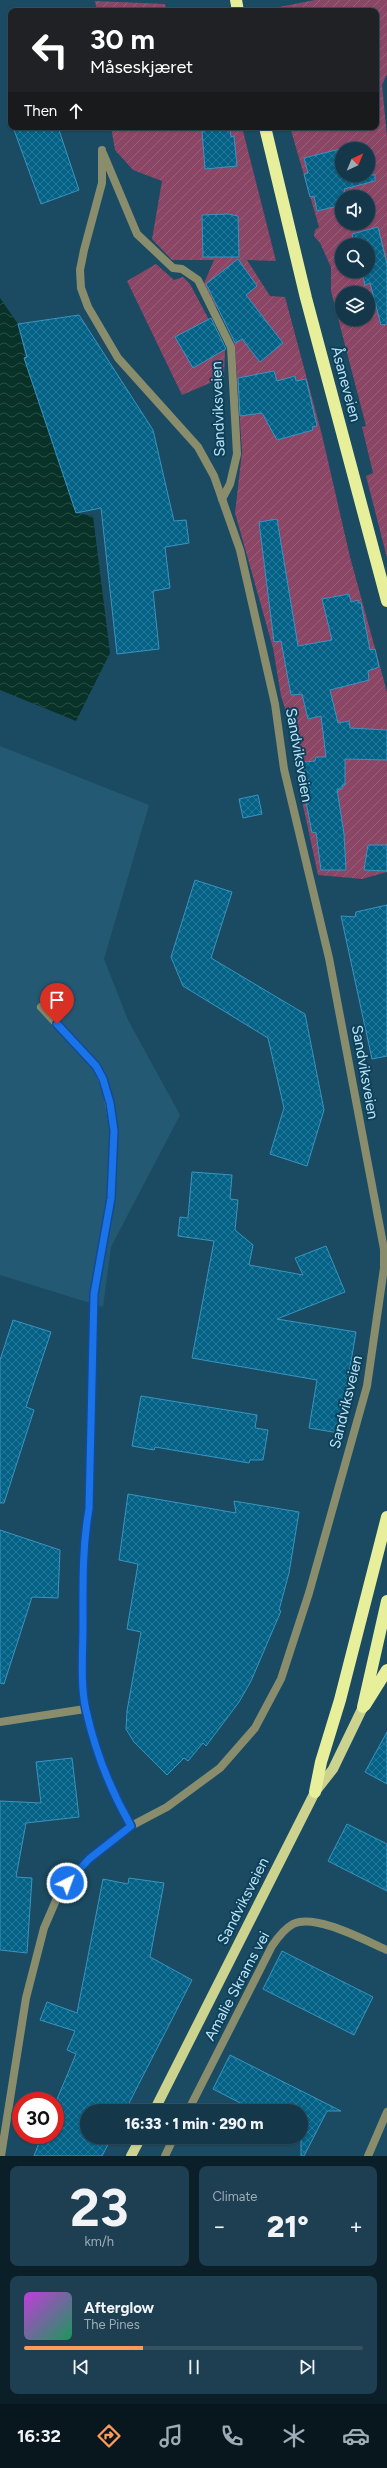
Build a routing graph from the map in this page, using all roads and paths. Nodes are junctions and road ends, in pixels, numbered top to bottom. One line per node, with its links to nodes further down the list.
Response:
1 (266, 130): 3 (highway, Åsaneveien)
2 (222, 499): 2 (street, Sandviksveien); 12 (street, Sandviksveien)
3 (387, 601)
4 (41, 1007): 9 (street)
5 (387, 1517): 11 (highway)
6 (387, 1601): 8 (highway)
7 (387, 1670): 8 (highway)
8 (364, 1707): 11 (main road, Sandviksveien)
9 (86, 1709): 10 (street); 12 (street)
10 (0, 1722)
11 (315, 1792): 14 (main road, Sandviksveien)
12 (131, 1826): 19 (street, Sandviksveien)
13 (387, 1950): 15 (street, Amalie Skrams vei)
14 (158, 2104)
15 (192, 2104)
16 (387, 2112): 22 (street)
17 (137, 2144): 20 (main road)
18 (171, 2144): 21 (street)
19 (1, 2156)
20 (131, 2156)
21 (165, 2156)
22 (368, 2156)

